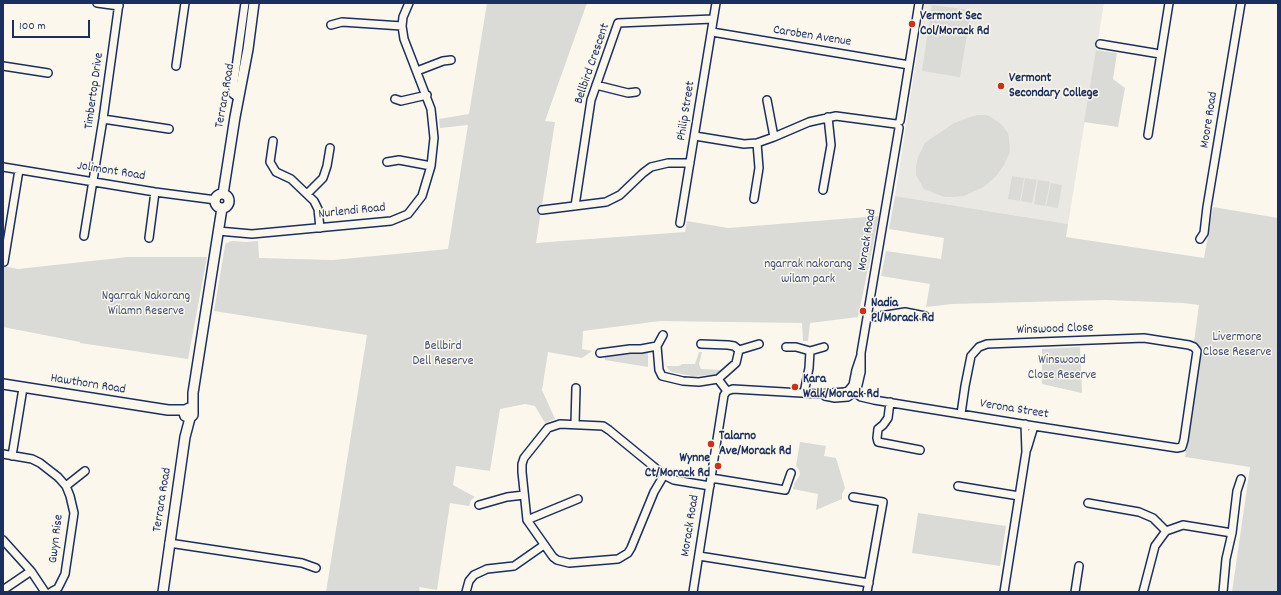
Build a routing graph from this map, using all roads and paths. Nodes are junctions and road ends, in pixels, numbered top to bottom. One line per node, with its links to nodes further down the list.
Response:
1 (97, 3): 10 (street)
2 (186, 3): 20 (street)
3 (246, 3): 26 (street)
4 (254, 3): 26 (main road, Terrara Road)
5 (409, 3): 13 (street, Nurlendi Road)
6 (716, 3): 11 (street, Philip Street)
7 (918, 3): 18 (street, Morack Road)
8 (1169, 3): 16 (street)
9 (1241, 3): 57 (street, Moore Road)
10 (119, 5): 30 (street, Timbertop Drive)
11 (713, 19): 14 (street, Philip Street); 23 (street, Bellbird Crescent)
12 (332, 25): 13 (street)
13 (402, 26): 21 (street, Nurlendi Road)
14 (712, 32): 18 (street, Caroben Avenue); 34 (street, Philip Street)
15 (1100, 44): 16 (street)
16 (1160, 54): 33 (street)
17 (451, 60): 21 (street)
18 (909, 65): 31 (street, Morack Road)
19 (3, 66): 22 (street)
20 (176, 66)
21 (417, 71): 25 (street, Nurlendi Road)
22 (48, 73)
23 (596, 85): 24 (street); 50 (street, Bellbird Crescent)
24 (636, 92)
25 (427, 95): 27 (street); 41 (street, Nurlendi Road)
26 (239, 98): 48 (main road, Terrara Road)
27 (395, 99)
28 (767, 100): 35 (street)
29 (828, 117): 31 (street); 35 (street); 45 (street)
30 (103, 119): 32 (street); 44 (street, Timbertop Drive)
31 (898, 124): 60 (street, Morack Road)
32 (169, 129)
33 (1148, 135)
34 (695, 136): 37 (street); 40 (street, Philip Street)
35 (774, 137): 37 (street)
36 (273, 141): 47 (street)
37 (757, 143): 49 (street)
38 (330, 148): 47 (street)
39 (387, 162): 41 (street)
40 (690, 163): 50 (street); 52 (street, Philip Street)
41 (431, 166): 53 (street, Nurlendi Road)
42 (3, 167): 43 (street, Jolimont Road)
43 (19, 170): 44 (street, Jolimont Road); 58 (street)
44 (93, 181): 46 (street, Jolimont Road); 55 (street, Timbertop Drive)
45 (823, 190)
46 (155, 192): 48 (street, Jolimont Road); 56 (street)
47 (307, 194): 53 (street)
48 (219, 197): 54 (main road, Terrara Road)
49 (754, 199)
50 (575, 206): 51 (street)
51 (542, 210)
52 (680, 223)
53 (320, 228): 54 (street, Nurlendi Road)
54 (218, 231): 78 (main road, Terrara Road)
55 (84, 236)
56 (149, 238)
57 (1200, 239)
58 (4, 262)
59 (925, 316): 60 (street)
60 (867, 318): 75 (street, Morack Road)
61 (663, 335): 64 (street)
62 (701, 344): 67 (street)
63 (759, 344): 67 (street)
64 (657, 346): 69 (street); 70 (street)
65 (786, 347): 68 (street)
66 (824, 347): 68 (street)
67 (739, 350): 70 (street)
68 (810, 352): 76 (street)
69 (600, 354)
70 (718, 379): 74 (street)
71 (3, 384): 72 (main road, Hawthorn Road)
72 (23, 388): 78 (main road, Hawthorn Road); 87 (street)
73 (576, 388): 80 (street)
74 (727, 391): 76 (street); 92 (street, Morack Road)
75 (852, 391): 76 (street); 77 (street, Verona Street)
76 (804, 393)
77 (890, 402): 79 (street, Verona Street); 84 (street)
78 (187, 413): 107 (main road, Terrara Road)
79 (961, 414): 81 (street, Verona Street); 83 (street, Winswood Close)
80 (575, 424): 90 (street); 96 (street)
81 (1025, 424): 82 (street, Verona Street); 85 (street)
82 (1034, 426): 83 (street, Verona Street); 85 (street)
83 (1177, 448)
84 (920, 450)
85 (1026, 452): 97 (street)
86 (3, 454): 87 (street, Gwyn Rise)
87 (12, 456): 93 (street, Gwyn Rise)
88 (85, 471): 93 (street)
89 (791, 473): 95 (street)
90 (664, 475): 92 (street); 108 (street)
91 (1241, 479): 105 (street)
92 (710, 482): 95 (street); 109 (street, Morack Road)
93 (66, 486): 117 (street, Gwyn Rise)
94 (958, 486): 97 (street)
95 (784, 490): 98 (street)
96 (524, 495): 102 (street); 103 (street)
97 (1019, 496): 123 (street)
98 (788, 497)
99 (853, 497): 114 (street)
100 (578, 499): 103 (street)
101 (1088, 503): 104 (street)
102 (479, 505)
103 (527, 520): 108 (street)
104 (1166, 531): 105 (street); 125 (street)
105 (1232, 533): 126 (street)
106 (3, 540): 113 (street)
107 (169, 543): 110 (main road, Terrara Road); 112 (street)
108 (544, 545): 120 (street)
109 (699, 556): 114 (street); 121 (street, Morack Road)
110 (166, 566): 118 (main road, Terrara Road); 119 (main road, Terrara Road)
111 (1079, 566): 124 (street)
112 (316, 568)
113 (31, 571): 115 (street); 116 (street)
114 (869, 583): 122 (street)
115 (3, 590)
116 (45, 592)
117 (51, 592)
118 (159, 592)
119 (163, 592)
120 (466, 592)
121 (693, 592)
122 (867, 592)
123 (1004, 592)
124 (1075, 592)
125 (1143, 592)
126 (1223, 592)

